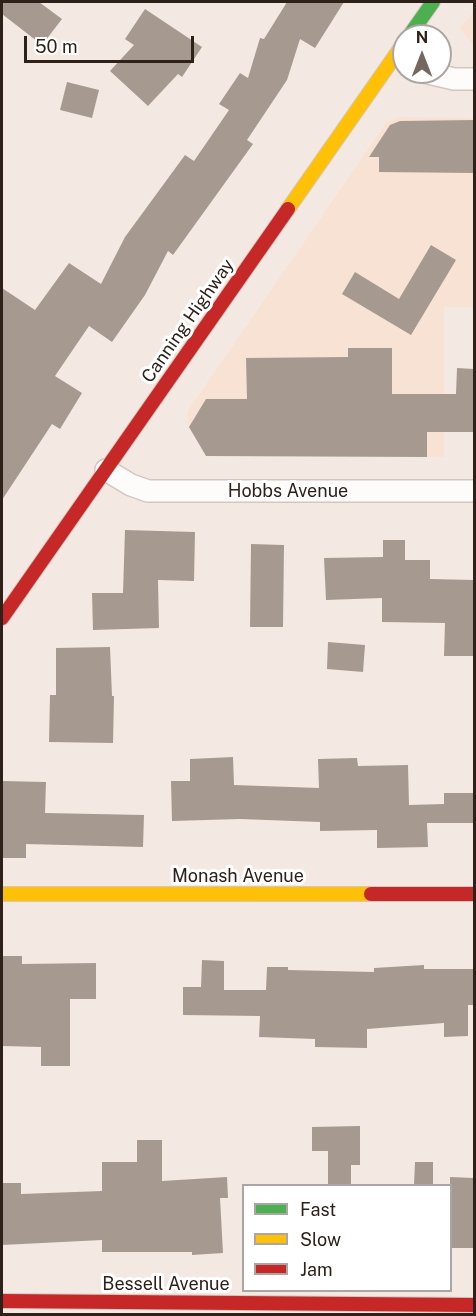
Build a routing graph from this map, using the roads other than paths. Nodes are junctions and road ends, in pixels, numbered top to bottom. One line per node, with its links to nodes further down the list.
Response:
1 (433, 2): 2 (main road)
2 (417, 24)
3 (392, 66): 6 (main road, Canning Highway)
4 (452, 79): 5 (street)
5 (474, 79)
6 (106, 470): 7 (street, Hobbs Avenue); 8 (main road, Canning Highway)
7 (474, 491)
8 (2, 618)
9 (2, 894): 10 (main road, Monash Avenue)
10 (474, 894)
11 (2, 1301): 12 (main road, Bessell Avenue)
12 (474, 1305)

